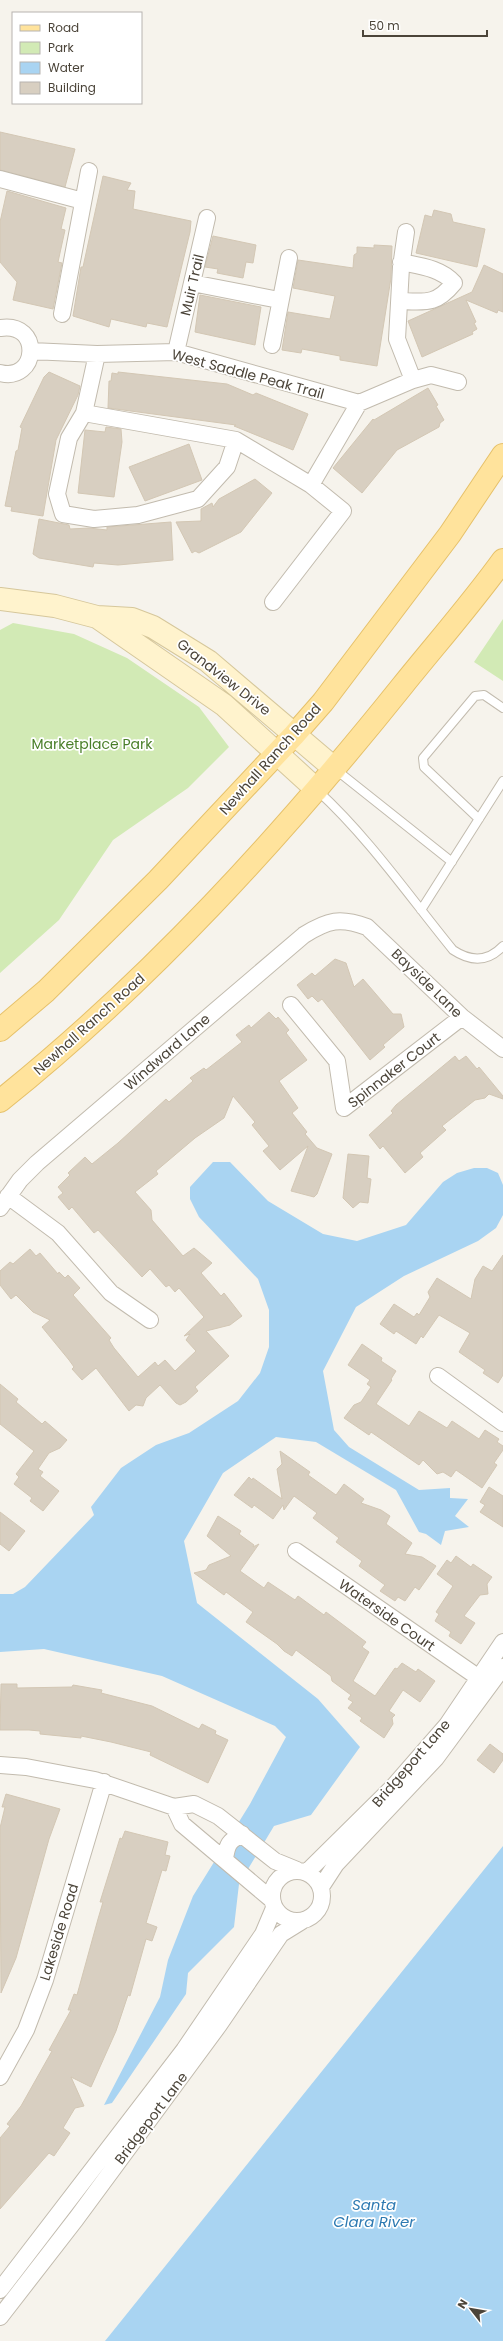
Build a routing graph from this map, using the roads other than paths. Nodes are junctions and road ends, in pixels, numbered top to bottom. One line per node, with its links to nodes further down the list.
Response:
1 (89, 171): 3 (street)
2 (0, 179): 3 (street)
3 (83, 201): 11 (street)
4 (207, 218): 8 (street, Muir Trail)
5 (406, 232): 7 (street)
6 (290, 258): 9 (street)
7 (401, 262): 10 (street); 10 (street)
8 (192, 283): 9 (street); 15 (street, Muir Trail)
9 (279, 300): 13 (street)
10 (400, 301): 18 (street)
11 (62, 314)
12 (0, 328): 14 (street)
13 (272, 345)
14 (31, 351): 16 (street, West Saddle Peak Trail); 17 (street)
15 (176, 352): 16 (street, West Saddle Peak Trail); 20 (street, West Saddle Peak Trail)
16 (97, 354): 21 (street)
17 (1, 375)
18 (413, 380): 19 (street); 20 (street)
19 (458, 382)
20 (359, 403): 24 (street)
21 (84, 413): 22 (street); 22 (street)
22 (236, 440): 24 (street)
23 (503, 455): 30 (main road, Newhall Ranch Road)
24 (311, 485): 27 (street)
25 (503, 560): 32 (main road, Newhall Ranch Road)
26 (0, 599): 28 (street, Grandview Drive)
27 (273, 602)
28 (97, 616): 30 (street, Grandview Drive); 31 (street, Grandview Drive)
29 (503, 708): 35 (lane)
30 (294, 735): 31 (main road, Newhall Ranch Road); 32 (street, Grandview Drive)
31 (277, 753): 34 (street, Grandview Drive); 42 (main road, Newhall Ranch Road)
32 (335, 769): 34 (main road, Newhall Ranch Road); 36 (lane)
33 (503, 781): 35 (lane)
34 (317, 790): 37 (lane); 44 (main road, Newhall Ranch Road)
35 (479, 819): 36 (lane)
36 (452, 862): 37 (lane)
37 (421, 910): 39 (lane)
38 (350, 921): 41 (street, Bayside Lane); 45 (street, Windward Lane)
39 (503, 946)
40 (291, 1005): 41 (street, Spinnaker Court)
41 (462, 1017): 43 (street, Bayside Lane)
42 (0, 1030)
43 (503, 1049)
44 (0, 1101)
45 (4, 1202): 46 (street)
46 (150, 1320)
47 (438, 1376): 48 (street)
48 (503, 1423)
49 (296, 1551): 52 (street, Waterside Court)
50 (503, 1642): 52 (street, Bridgeport Lane)
51 (503, 1667): 59 (street, Bridgeport Lane)
52 (479, 1678): 58 (street, Bridgeport Lane)
53 (0, 1765): 54 (street)
54 (104, 1782): 55 (street); 62 (street, Lakeside Road)
55 (174, 1807): 56 (street); 57 (street)
56 (242, 1834): 57 (street); 58 (street)
57 (225, 1859): 60 (street)
58 (302, 1871): 59 (street); 60 (street, Bridgeport Lane)
59 (321, 1887): 61 (street, Bridgeport Lane)
60 (273, 1903): 61 (street); 63 (street, Bridgeport Lane)
61 (302, 1921): 64 (street, Bridgeport Lane)
62 (0, 2077)
63 (0, 2290)
64 (0, 2317)

